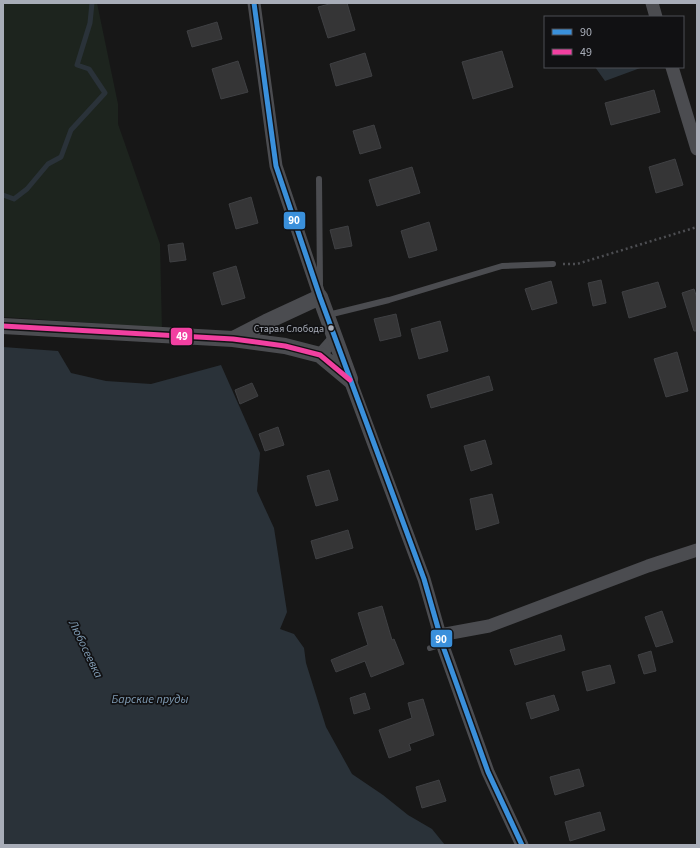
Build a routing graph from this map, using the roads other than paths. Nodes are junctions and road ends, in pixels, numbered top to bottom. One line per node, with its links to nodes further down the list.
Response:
1 (254, 3): 8 (street)
2 (652, 3): 3 (street)
3 (656, 16)
4 (672, 68): 5 (street)
5 (697, 149)
6 (319, 179): 8 (lane)
7 (553, 264): 9 (lane)
8 (320, 297): 9 (street); 12 (street)
9 (328, 315): 11 (street)
10 (3, 326): 12 (street)
11 (335, 338): 13 (street); 14 (street)
12 (233, 340): 13 (street)
13 (320, 354): 14 (street)
14 (350, 380): 16 (street)
15 (697, 550): 16 (street)
16 (442, 640): 17 (lane); 18 (street)
17 (430, 648)
18 (522, 845)

